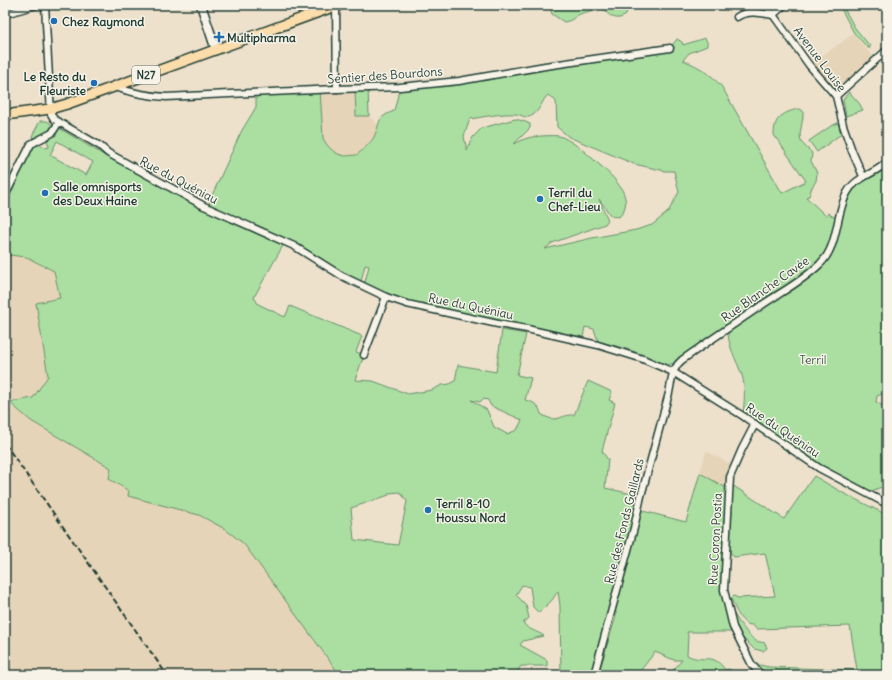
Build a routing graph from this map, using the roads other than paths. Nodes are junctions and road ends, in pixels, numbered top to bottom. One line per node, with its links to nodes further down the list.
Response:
1 (36, 5): 7 (street)
2 (45, 5): 16 (street)
3 (201, 5): 11 (street)
4 (337, 5): 11 (main road, N27); 14 (street)
5 (766, 5): 8 (street, Avenue Louise)
6 (784, 5): 8 (street)
7 (5, 14)
8 (773, 15): 9 (street); 15 (street, Avenue Louise)
9 (737, 17)
10 (670, 48): 14 (street, Sentier des Bourdons)
11 (216, 50): 13 (main road, N27)
12 (887, 50): 15 (street)
13 (115, 87): 14 (street, Sentier des Bourdons); 16 (main road, N27)
14 (337, 89)
15 (836, 96): 20 (street, Avenue Louise)
16 (50, 109): 17 (main road, N27); 18 (street)
17 (8, 114)
18 (57, 121): 21 (street); 22 (street, Rue du Quéniau)
19 (887, 162): 20 (street)
20 (863, 176): 24 (street, Rue Blanche Cavée)
21 (5, 196)
22 (386, 297): 23 (street); 24 (street, Rue du Quéniau)
23 (364, 356)
24 (673, 372): 25 (street, Rue du Quéniau); 27 (street, Rue des Fonds Gaillards)
25 (755, 424): 26 (street, Rue du Quéniau); 28 (street, Rue Coron Postia)
26 (887, 504)
27 (594, 675)
28 (761, 675)

